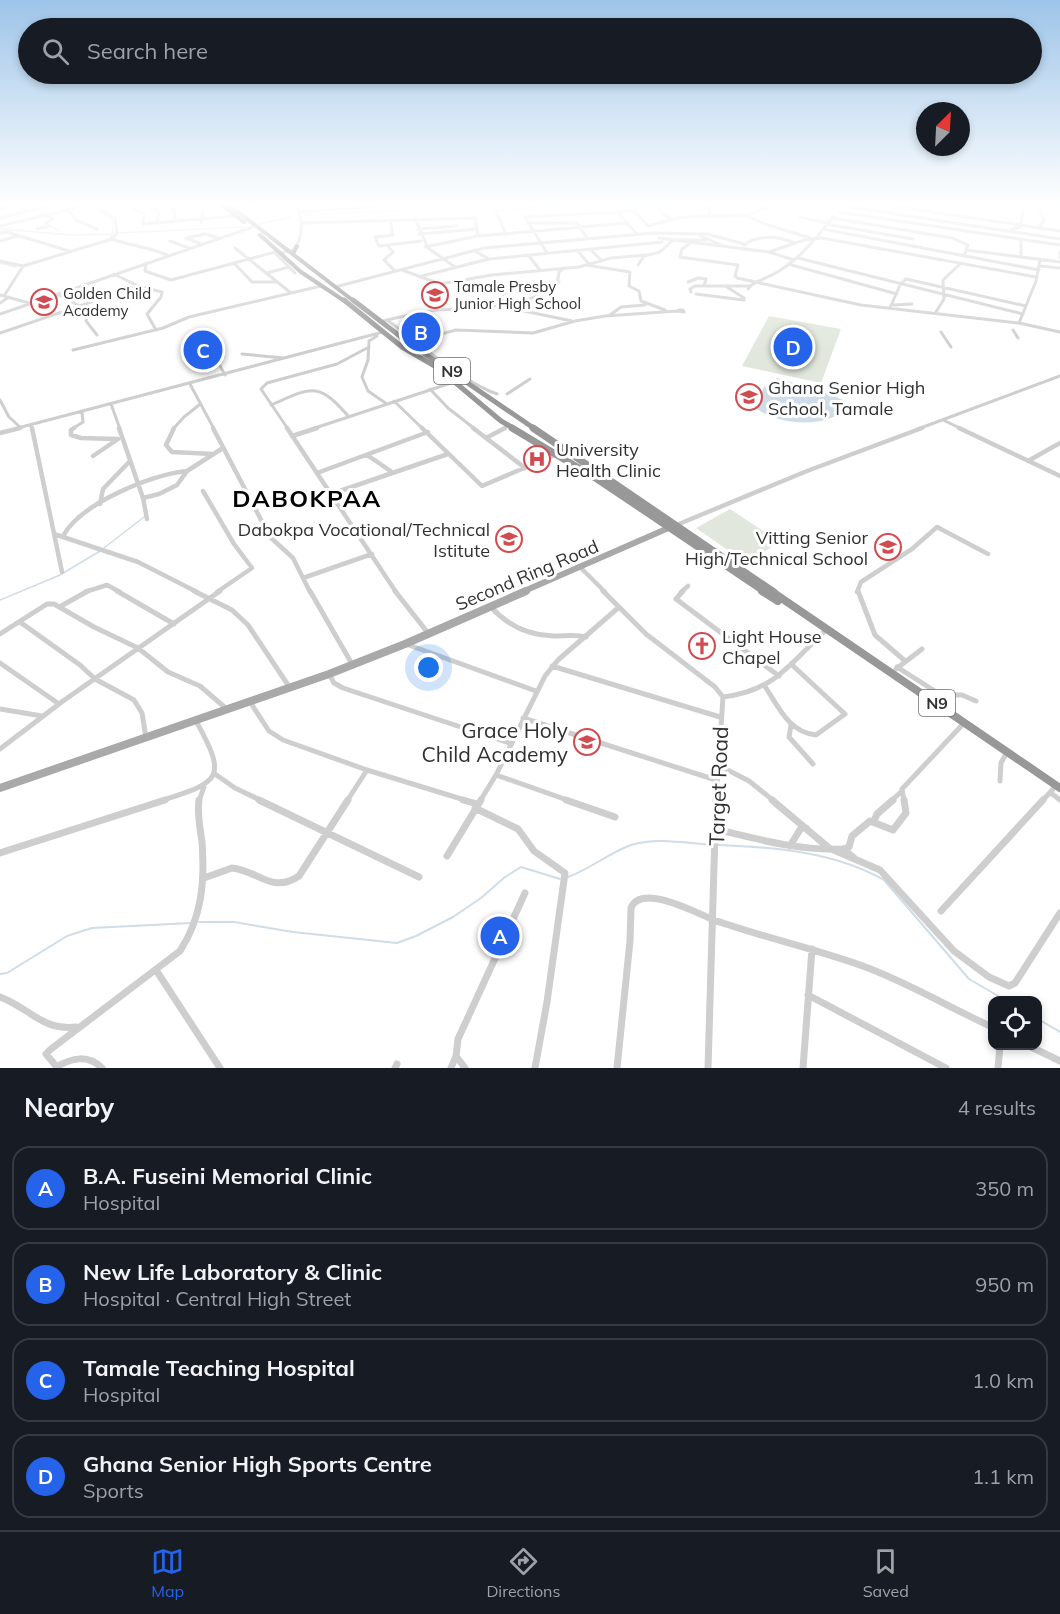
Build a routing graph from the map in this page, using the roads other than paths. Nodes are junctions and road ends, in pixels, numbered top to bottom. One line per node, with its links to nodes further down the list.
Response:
1 (68, 252): 45 (street)
2 (159, 252): 25 (street)
3 (177, 252): 25 (street)
4 (240, 252): 32 (street)
5 (393, 252): 53 (street)
6 (432, 252): 30 (street)
7 (466, 252): 30 (street)
8 (477, 252): 33 (street)
9 (559, 252): 23 (street)
10 (578, 252): 43 (street)
11 (593, 252): 35 (street)
12 (660, 252): 27 (street)
13 (681, 252): 59 (street)
14 (769, 252): 38 (street)
15 (804, 252): 31 (street)
16 (894, 252): 24 (street)
17 (943, 252): 28 (street)
18 (965, 252): 28 (street)
19 (980, 252): 29 (street)
20 (1021, 252): 29 (street)
21 (1060, 252): 36 (street)
22 (285, 253): 32 (street); 46 (street); 66 (highway, N9); 70 (highway, N9)
23 (547, 253): 26 (street)
24 (905, 254): 42 (street)
25 (167, 255): 39 (street)
26 (528, 255): 33 (street); 52 (street)
27 (646, 255): 35 (street); 44 (street)
28 (964, 256): 49 (street)
29 (1021, 257): 34 (street)
30 (441, 258): 47 (street); 51 (street)
31 (798, 258): 38 (street); 64 (street)
32 (250, 259): 40 (street); 54 (street)
33 (489, 259): 47 (street)
34 (1040, 259): 36 (street); 49 (street)
35 (601, 260): 43 (street)
36 (1060, 260)
37 (0, 261): 45 (street)
38 (794, 261): 41 (street)
39 (146, 263): 40 (street); 56 (street)
40 (234, 263): 60 (street)
41 (788, 264): 63 (street); 76 (street)
42 (960, 264): 58 (street); 69 (street)
43 (587, 265): 48 (street); 87 (street)
44 (638, 265)
45 (23, 266): 77 (street)
46 (289, 267): 54 (street); 55 (street)
47 (455, 267): 57 (street)
48 (565, 268): 52 (street); 61 (street)
49 (1040, 268): 50 (street); 58 (street)
50 (1060, 268)
51 (401, 269): 53 (street); 57 (street)
52 (540, 270): 57 (street)
53 (395, 271): 70 (street)
54 (267, 273): 60 (street)
55 (295, 273)
56 (114, 274): 65 (street); 74 (street)
57 (421, 276)
58 (1036, 277): 89 (street)
59 (737, 278): 63 (street); 68 (street)
60 (277, 282): 73 (street)
61 (559, 282): 80 (street); 83 (street)
62 (688, 282): 67 (street)
63 (756, 282): 68 (street); 88 (street)
64 (900, 285): 69 (street); 76 (street); 78 (street)
65 (138, 286): 85 (street); 101 (street)
66 (321, 286): 73 (street); 104 (highway, N9)
67 (704, 286): 71 (street); 72 (street)
68 (741, 286): 71 (street)
69 (945, 286): 78 (street); 89 (street)
70 (335, 287): 99 (highway, N9)
71 (727, 287): 75 (street)
72 (692, 292)
73 (291, 293): 101 (street)
74 (57, 294): 82 (street); 85 (street)
75 (696, 294)
76 (897, 294): 88 (street)
77 (2, 295): 79 (street)
78 (945, 296): 92 (street); 94 (street)
79 (9, 297): 81 (street); 82 (street)
80 (501, 300): 83 (street); 86 (street)
81 (0, 303)
82 (30, 303): 93 (street)
83 (512, 303): 86 (street); 98 (street)
84 (912, 303): 88 (street)
85 (81, 306): 107 (street); 108 (street)
86 (501, 306): 96 (street)
87 (654, 306): 90 (street); 95 (street)
88 (891, 306): 92 (street)
89 (1026, 306): 94 (street)
90 (667, 311): 91 (street); 95 (street)
91 (677, 311)
92 (936, 312): 100 (street)
93 (0, 314)
94 (1023, 314): 100 (street)
95 (610, 315): 98 (street)
96 (407, 316): 97 (street); 102 (street)
97 (387, 320): 99 (street); 102 (street)
98 (574, 321): 113 (street)
99 (379, 322): 112 (highway, N9)
100 (1019, 323): 106 (street)
101 (156, 330): 117 (street)
102 (400, 330): 110 (street)
103 (1013, 330): 111 (street)
104 (383, 332): 109 (street); 116 (highway, N9)
105 (941, 332): 115 (street)
106 (1060, 332)
107 (0, 333)
108 (97, 335)
109 (376, 335): 114 (street); 119 (street)
110 (408, 337): 112 (street); 113 (street)
111 (1018, 338)
112 (402, 339): 113 (highway, N9)
113 (415, 344): 116 (highway); 127 (street); 135 (highway, N9)
114 (369, 347): 132 (street); 134 (street)
115 (951, 347)
116 (405, 349): 124 (highway, N9)
117 (73, 350)
118 (242, 354): 119 (street)
119 (288, 358): 121 (street)
120 (220, 366): 121 (street)
121 (225, 375): 125 (street)
122 (1060, 376): 139 (street, Second Ring Road)
123 (530, 379): 128 (street)
124 (454, 382): 126 (street); 137 (highway, N9)
125 (190, 384): 131 (street); 133 (street)
126 (430, 389): 130 (street); 146 (street)
127 (497, 394)
128 (507, 394)
129 (0, 400): 142 (street)
130 (394, 401): 132 (street); 143 (street)
131 (111, 404): 136 (street); 147 (street)
132 (387, 404): 138 (street)
133 (199, 405): 149 (street); 150 (street)
134 (271, 405): 138 (street); 145 (street)
135 (511, 411): 137 (highway); 168 (highway, N9)
136 (82, 412): 140 (street); 147 (street)
137 (493, 415): 141 (highway, N9)
138 (349, 417): 145 (street)
139 (945, 421): 156 (street); 168 (street, Second Ring Road)
140 (31, 425): 142 (street); 169 (street)
141 (508, 426): 146 (street); 152 (highway, N9)
142 (21, 428): 144 (street)
143 (429, 432): 151 (street); 153 (street)
144 (0, 433)
145 (292, 436): 160 (street)
146 (488, 437): 157 (street)
147 (119, 438): 154 (street); 155 (street)
148 (1060, 443): 156 (street)
149 (223, 448): 150 (street); 175 (street)
150 (213, 454): 158 (street)
151 (448, 454): 157 (street); 159 (street)
152 (557, 454): 157 (street); 168 (highway, N9)
153 (367, 455): 159 (street); 160 (street)
154 (93, 456)
155 (130, 461): 162 (street); 166 (street)
156 (1028, 461): 161 (street)
157 (525, 468)
158 (187, 471): 162 (street); 165 (street)
159 (392, 472): 164 (street)
160 (317, 473): 164 (street)
161 (1060, 476)
162 (138, 485): 165 (street); 166 (street)
163 (203, 491): 177 (street)
164 (331, 494): 171 (street)
165 (143, 498): 167 (street)
166 (100, 504): 170 (street)
167 (147, 519)
168 (671, 527): 173 (main road, Second Ring Road); 183 (highway, N9)
169 (54, 534): 170 (street); 174 (street)
170 (63, 536): 177 (street)
171 (372, 554): 175 (street); 184 (street)
172 (988, 554): 190 (street)
173 (581, 568): 179 (main road, Second Ring Road); 180 (street)
174 (62, 572)
175 (303, 578): 192 (street)
176 (688, 586): 197 (street)
177 (209, 598): 182 (street); 199 (street)
178 (61, 606): 181 (street); 182 (street); 188 (street)
179 (491, 607): 184 (main road, Second Ring Road); 186 (street)
180 (618, 608): 186 (street); 202 (street)
181 (20, 622): 185 (street); 198 (street)
182 (174, 624): 188 (street)
183 (826, 630): 193 (street); 195 (highway, N9)
184 (428, 633): 187 (main road, Second Ring Road)
185 (0, 634)
186 (586, 637): 194 (street)
187 (405, 644): 192 (main road, Second Ring Road); 201 (street)
188 (138, 648): 198 (street); 207 (street)
189 (922, 649): 190 (street)
190 (904, 660): 195 (street)
191 (0, 663): 205 (street)
192 (352, 664): 196 (main road, Second Ring Road)
193 (790, 664): 197 (street); 213 (street)
194 (552, 666): 201 (street); 209 (street)
195 (894, 670): 203 (street); 212 (highway, N9)
196 (329, 674): 199 (main road, Second Ring Road); 215 (street)
197 (778, 676): 200 (street)
198 (94, 679): 205 (street); 214 (street)
199 (290, 688): 204 (main road, Second Ring Road)
200 (766, 688): 202 (street); 213 (street)
201 (536, 691): 210 (street)
202 (723, 697): 209 (street, Target Road)
203 (976, 701)
204 (250, 702): 207 (main road, Second Ring Road); 220 (street)
205 (59, 704): 208 (street)
206 (0, 709): 208 (street)
207 (228, 710): 211 (main road, Second Ring Road)
208 (43, 716): 216 (street)
209 (720, 717): 219 (street, Target Road)
210 (523, 718): 215 (street); 223 (street)
211 (196, 721): 214 (main road, Second Ring Road); 221 (street)
212 (965, 722): 217 (highway, N9); 228 (street)
213 (791, 725): 218 (street)
214 (146, 738): 225 (main road, Second Ring Road)
215 (510, 743): 222 (street)
216 (0, 749)
217 (1007, 752): 224 (street); 227 (highway, N9)
218 (813, 764)
219 (718, 765): 223 (street, Target Road); 233 (street)
220 (367, 770): 230 (street); 234 (street)
221 (215, 774): 226 (street); 234 (street)
222 (496, 774): 230 (street); 231 (street)
223 (716, 780): 235 (street, Target Road)
224 (1000, 782)
225 (1, 785)
226 (204, 787): 239 (street); 243 (street)
227 (1056, 789): 229 (street); 245 (street)
228 (902, 791): 232 (street); 232 (street)
229 (1060, 800)
230 (476, 806): 240 (street); 263 (street)
231 (615, 817)
232 (874, 821): 238 (street)
233 (806, 828): 236 (street); 237 (street)
234 (327, 831): 242 (street); 243 (street)
235 (715, 831): 236 (street); 247 (street, Target Road)
236 (790, 846): 237 (street)
237 (831, 849): 238 (street); 241 (street)
238 (843, 849): 241 (street)
239 (0, 853)
240 (447, 856)
241 (856, 860): 246 (street)
242 (418, 877)
243 (204, 878): 249 (street)
244 (525, 893): 256 (street)
245 (941, 911)
246 (1060, 913)
247 (714, 920): 248 (street); 264 (street); 265 (street, Target Road)
248 (812, 949): 250 (street); 252 (street)
249 (156, 970): 253 (street); 260 (street)
250 (808, 995): 266 (street); 267 (street)
251 (0, 997): 253 (street)
252 (988, 1025)
253 (77, 1027): 258 (street)
254 (1000, 1050): 268 (street)
255 (1037, 1050): 257 (street)
256 (456, 1056): 261 (street); 262 (street)
257 (1060, 1061)
258 (55, 1067): 259 (street)
259 (102, 1068)
260 (220, 1068)
261 (451, 1068)
262 (465, 1068)
263 (535, 1068)
264 (617, 1068)
265 (708, 1068)
266 (803, 1068)
267 (946, 1068)
268 (998, 1068)

